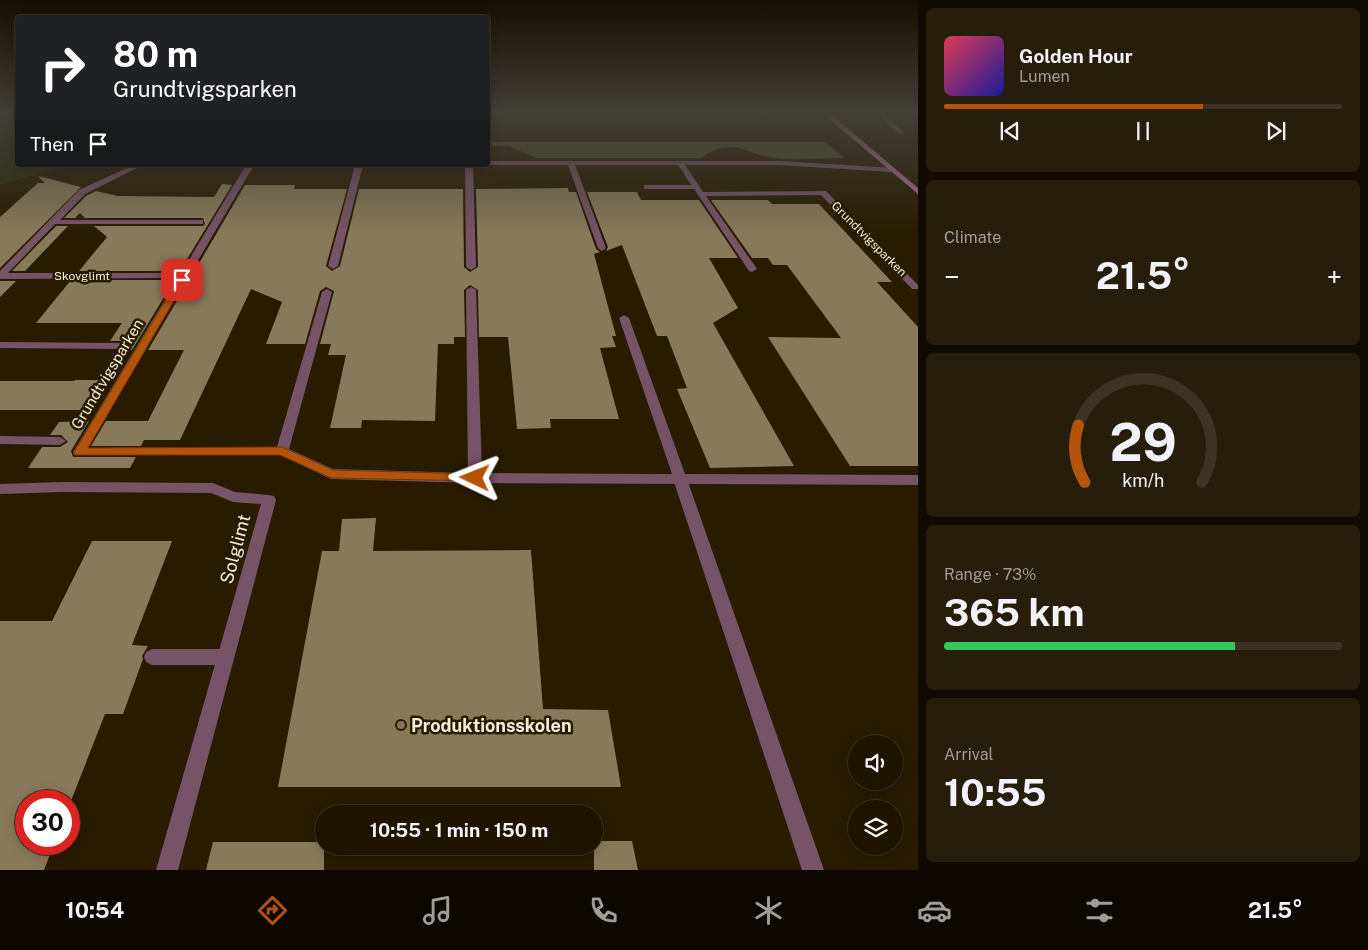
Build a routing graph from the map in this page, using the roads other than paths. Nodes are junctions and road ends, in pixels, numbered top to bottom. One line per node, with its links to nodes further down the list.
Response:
1 (872, 153): 9 (street)
2 (490, 163): 3 (street)
3 (572, 163): 4 (street); 16 (street)
4 (680, 163): 9 (street); 10 (street)
5 (134, 167): 14 (street, Skovglimt)
6 (249, 167): 29 (street, Grundtvigsparken)
7 (358, 167): 17 (street)
8 (469, 167): 18 (street)
9 (892, 170): 12 (street)
10 (696, 186): 11 (street); 13 (street)
11 (647, 187)
12 (918, 192)
13 (701, 194): 19 (street); 21 (street, Grundtvigsparken)
14 (53, 222): 15 (street); 20 (street, Skovglimt)
15 (200, 222)
16 (602, 248)
17 (333, 266)
18 (471, 267)
19 (752, 269)
20 (165, 276)
21 (915, 287)
22 (471, 290): 30 (street)
23 (326, 292): 29 (street)
24 (624, 318): 31 (street)
25 (0, 345): 26 (street)
26 (120, 346)
27 (0, 440): 28 (street)
28 (60, 441)
29 (282, 451): 30 (street, Grundtvigsparken)
30 (475, 478): 31 (street, Grundtvigsparken)
31 (680, 479): 32 (street, Grundtvigsparken); 37 (street)
32 (918, 480)
33 (0, 489): 35 (street, Solglimt)
34 (152, 657): 35 (street)
35 (226, 657): 36 (street, Solglimt)
36 (167, 870)
37 (813, 870)

